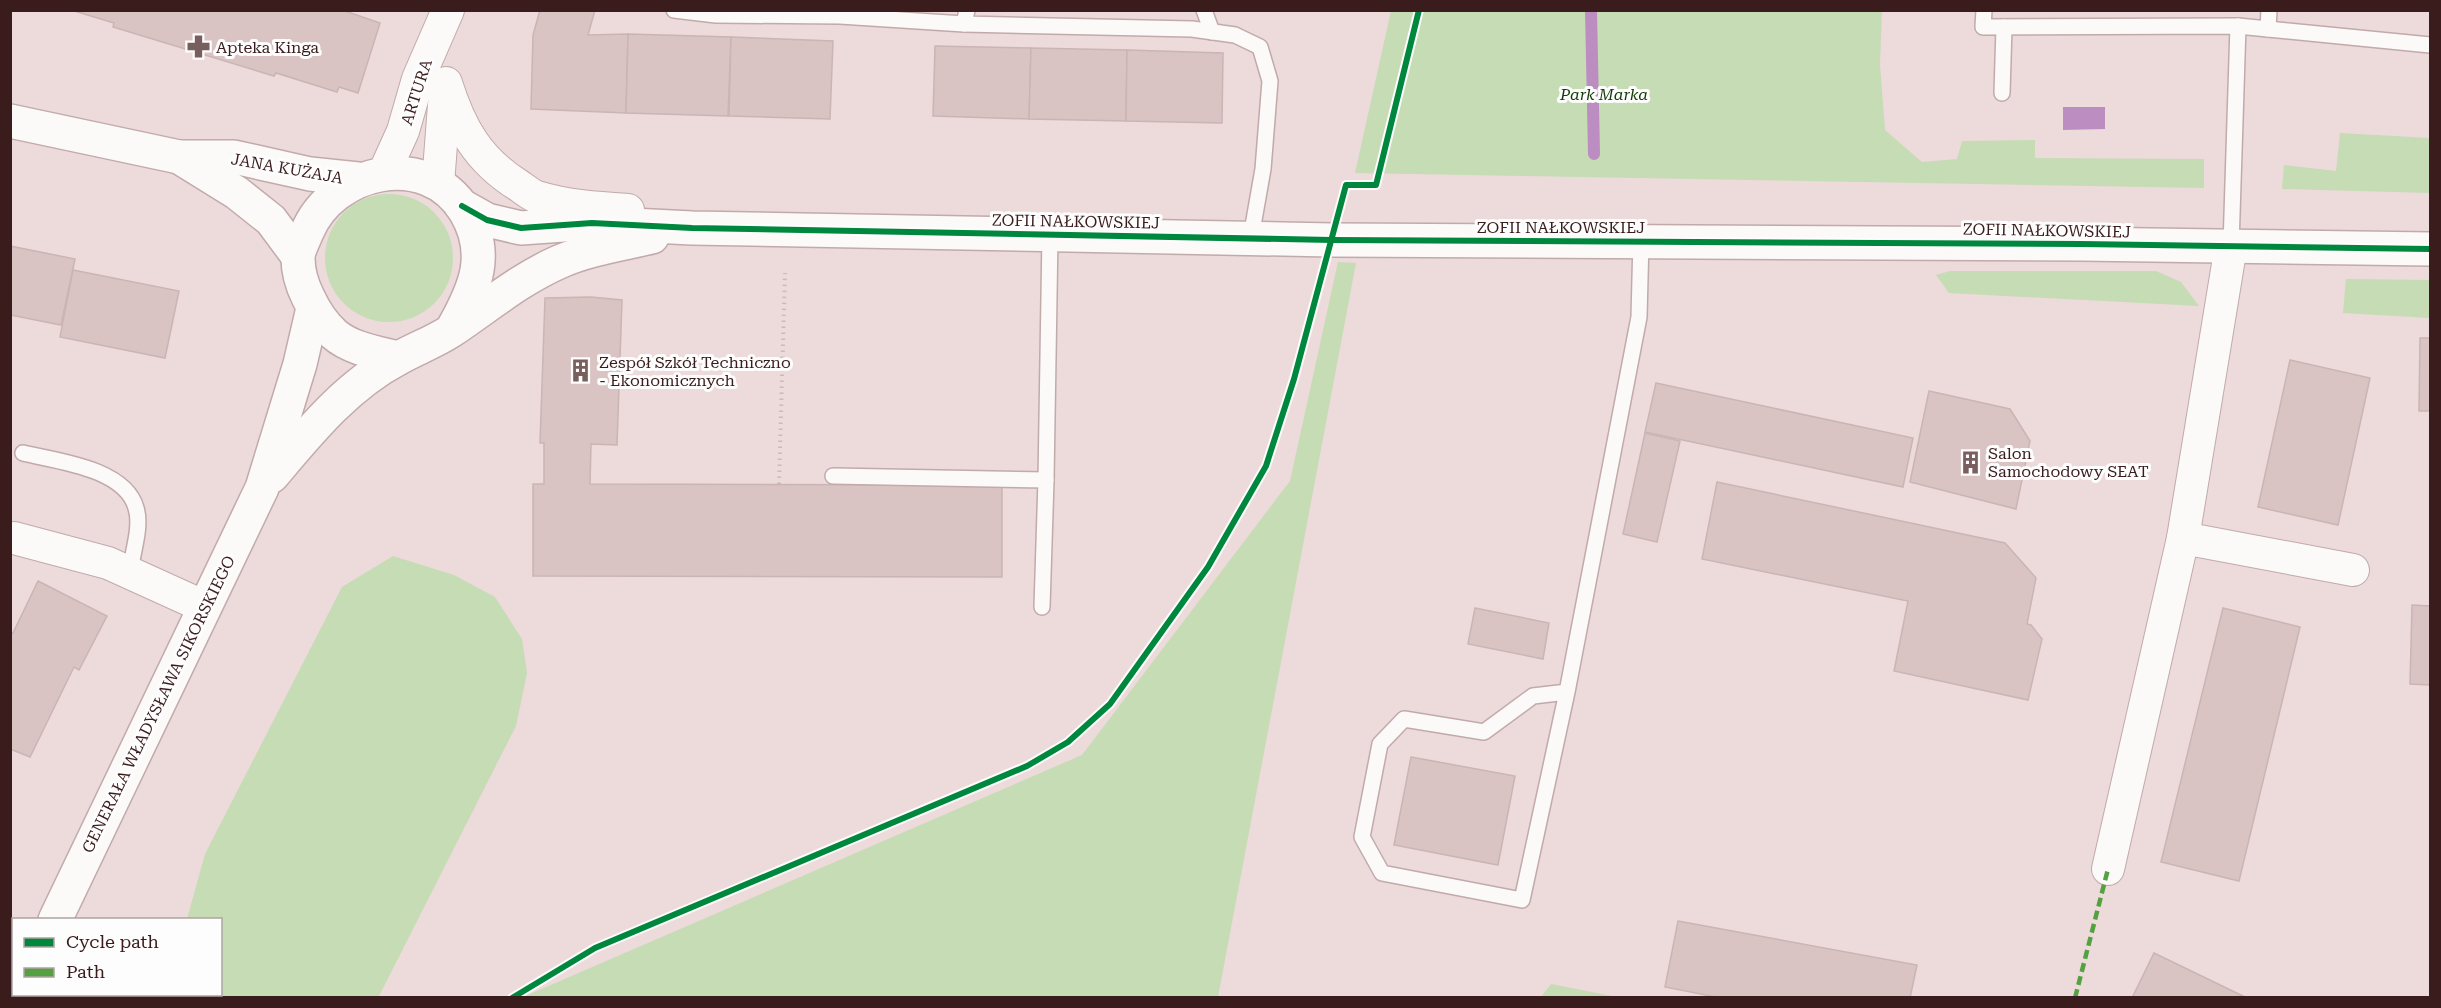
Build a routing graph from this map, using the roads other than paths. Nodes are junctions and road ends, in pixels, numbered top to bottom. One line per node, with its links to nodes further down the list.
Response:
1 (448, 10): 17 (street, ARTURA)
2 (453, 10): 13 (street, ARTURA)
3 (674, 10): 7 (lane)
4 (1204, 10): 11 (lane)
5 (1983, 10): 9 (lane)
6 (2269, 10): 10 (lane)
7 (965, 17): 11 (lane)
8 (2238, 26): 9 (lane); 10 (lane); 24 (lane)
9 (2004, 27): 14 (lane)
10 (2268, 29): 12 (lane)
11 (1212, 32): 22 (lane)
12 (2430, 45)
13 (446, 83): 18 (street, ARTURA); 20 (street)
14 (2002, 93)
15 (10, 121): 16 (street, JANA KUŻAJA)
16 (179, 157): 17 (street, JANA KUŻAJA); 26 (street, JANA KUŻAJA)
17 (371, 176): 18 (street); 26 (street)
18 (438, 184): 19 (street)
19 (462, 206): 20 (street); 28 (street)
20 (692, 228): 21 (street, ZOFII NAŁKOWSKIEJ); 28 (street)
21 (1050, 235): 22 (street, ZOFII NAŁKOWSKIEJ); 32 (lane)
22 (1251, 237): 23 (street, ZOFII NAŁKOWSKIEJ)
23 (1641, 240): 24 (street, ZOFII NAŁKOWSKIEJ); 40 (lane)
24 (2230, 246): 25 (street, ZOFII NAŁKOWSKIEJ); 35 (street)
25 (2430, 249)
26 (297, 255): 27 (street)
27 (313, 308): 29 (street); 33 (street)
28 (452, 330): 29 (street)
29 (398, 358): 33 (street)
30 (23, 453): 37 (lane)
31 (833, 476): 32 (lane)
32 (1046, 480): 39 (lane)
33 (262, 488): 38 (street, GENERAŁA WŁADYSŁAWA SIKORSKIEGO)
34 (14, 538): 37 (street)
35 (2183, 538): 36 (street); 41 (street)
36 (2353, 570)
37 (130, 573): 38 (street)
38 (205, 607): 42 (street, GENERAŁA WŁADYSŁAWA SIKORSKIEGO)
39 (1042, 607)
40 (1567, 692): 40 (lane)
41 (2108, 868)
42 (56, 918)

